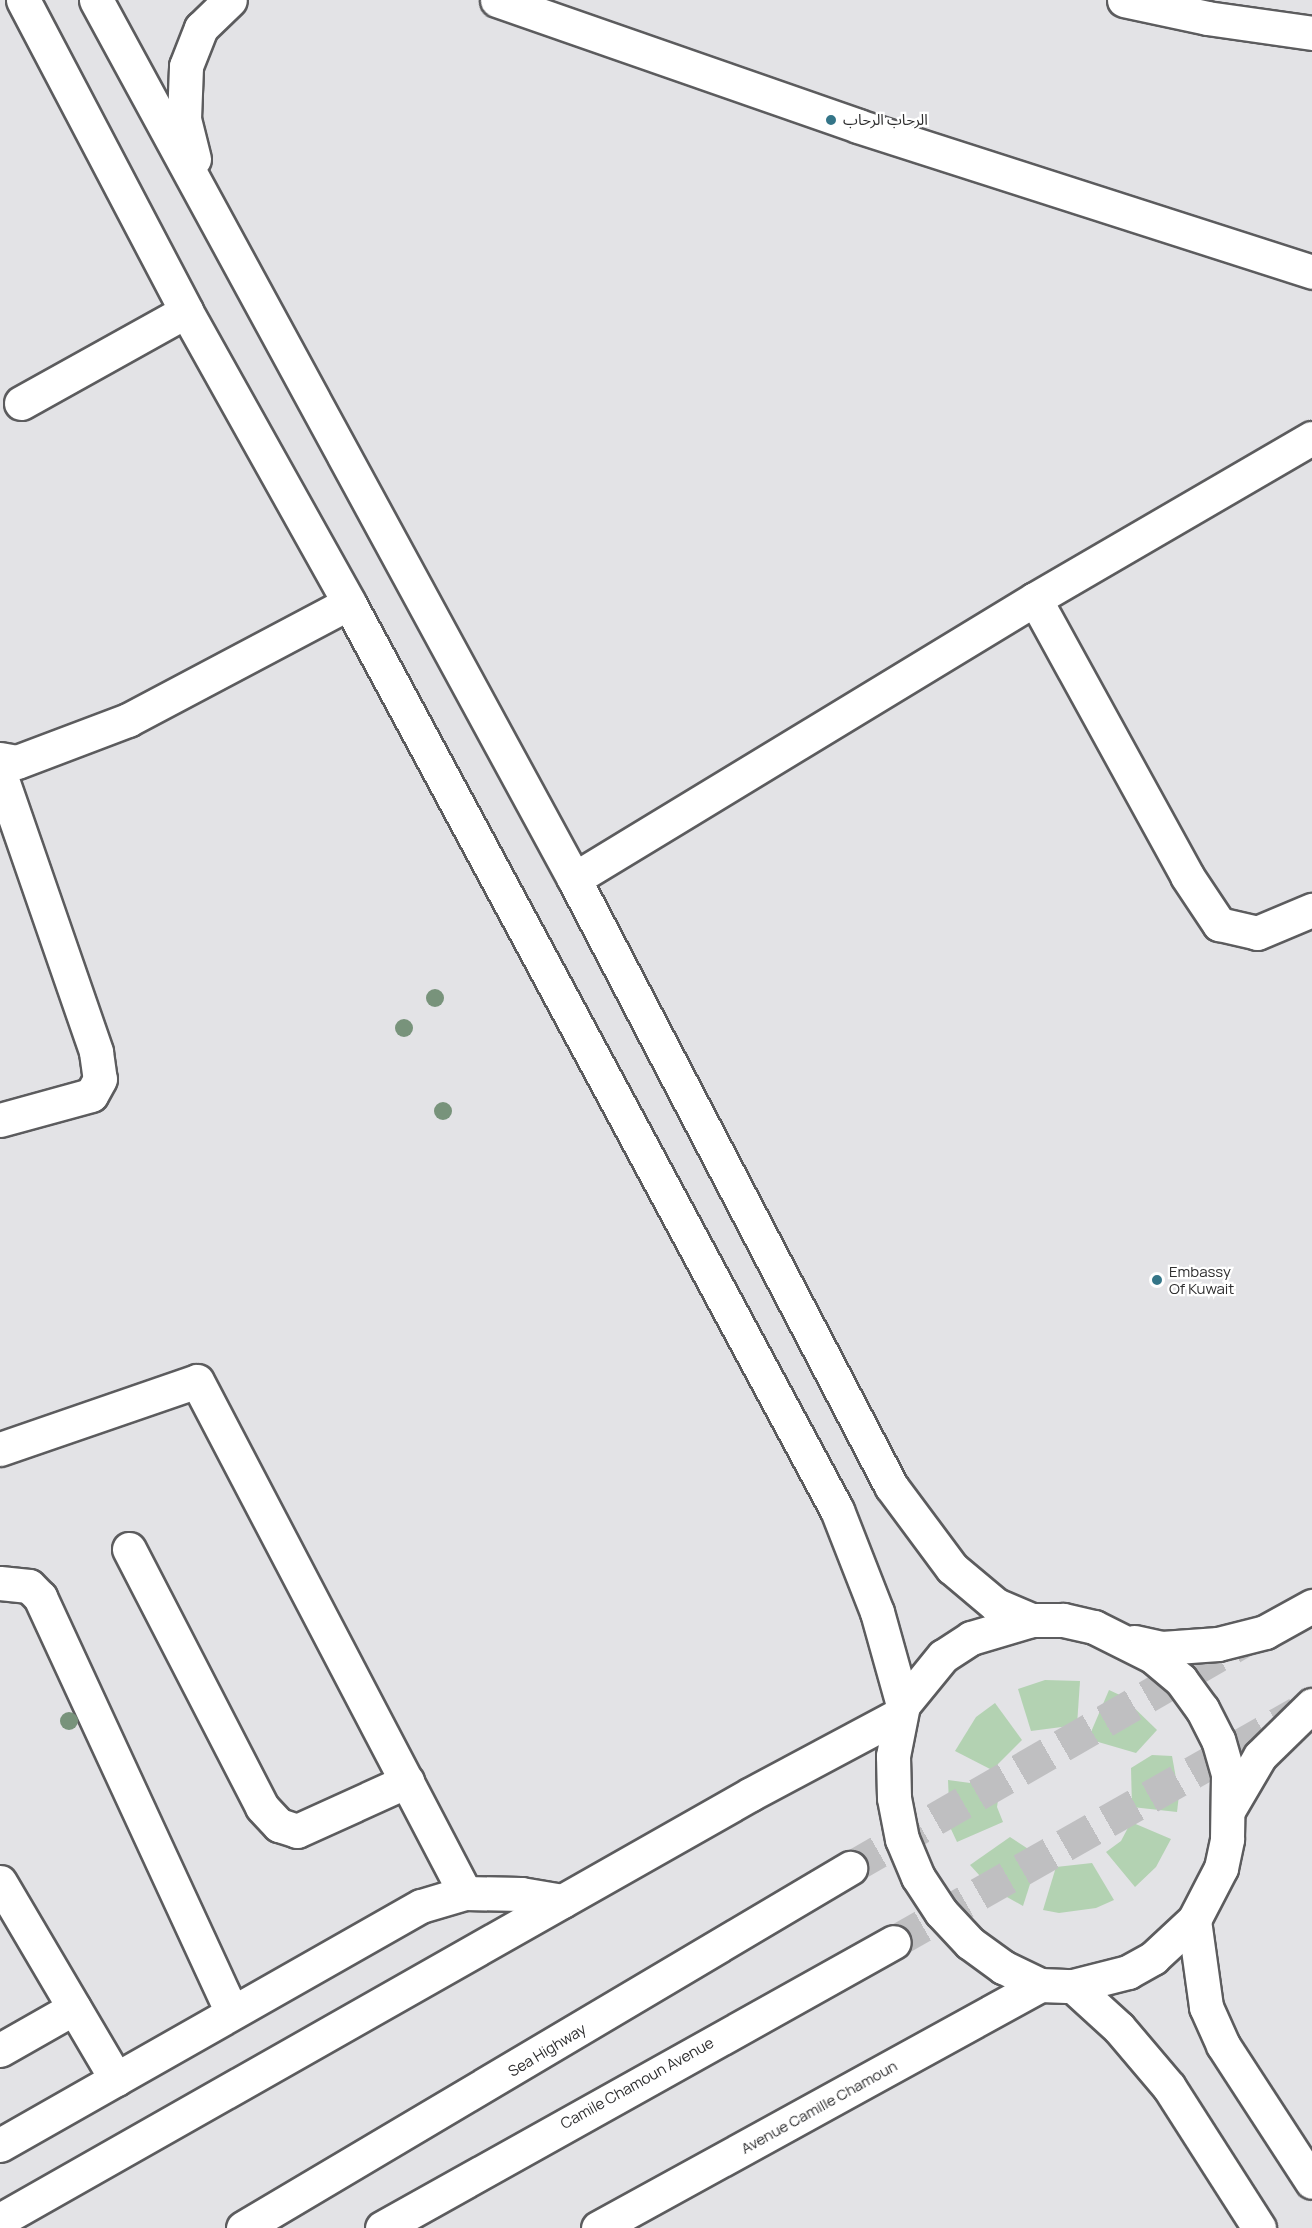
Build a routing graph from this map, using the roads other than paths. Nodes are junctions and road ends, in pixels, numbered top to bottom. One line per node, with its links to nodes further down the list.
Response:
1 (23, 0): 9 (main road)
2 (96, 0): 7 (main road)
3 (230, 0): 7 (main road)
4 (497, 0): 8 (main road)
5 (1124, 0): 6 (main road)
6 (1312, 33)
7 (208, 210): 16 (main road)
8 (1312, 272)
9 (186, 312): 10 (main road); 13 (main road)
10 (21, 403)
11 (1312, 438): 12 (main road)
12 (1035, 598): 16 (main road); 17 (main road)
13 (349, 603): 14 (main road); 26 (main road)
14 (0, 759)
15 (0, 774): 18 (main road)
16 (574, 879): 23 (main road)
17 (1312, 910)
18 (0, 1120)
19 (0, 1449): 27 (main road)
20 (129, 1549): 27 (main road)
21 (0, 1583): 38 (main road)
22 (1312, 1606): 24 (main road)
23 (1032, 1620): 24 (main road); 26 (main road)
24 (1123, 1640): 28 (main road)
25 (1312, 1705): 28 (main road)
26 (901, 1710): 32 (main road); 35 (main road)
27 (407, 1781): 31 (main road)
28 (1229, 1809): 33 (main road)
29 (850, 1868): 44 (main road, Sea Highway)
30 (0, 1882): 37 (main road)
31 (465, 1893): 32 (main road); 38 (main road)
32 (562, 1901): 43 (main road)
33 (1194, 1920): 36 (main road); 42 (main road)
34 (894, 1942): 45 (main road, Camile Chamoun Avenue)
35 (1040, 1985): 36 (main road); 46 (main road, Avenue Camille Chamoun)
36 (1073, 1986): 47 (main road)
37 (74, 2008): 39 (main road); 40 (main road)
38 (232, 2012): 40 (main road)
39 (0, 2050)
40 (116, 2079): 41 (main road)
41 (0, 2145)
42 (1312, 2182)
43 (0, 2220)
44 (243, 2228)
45 (381, 2228)
46 (598, 2228)
47 (1259, 2228)

